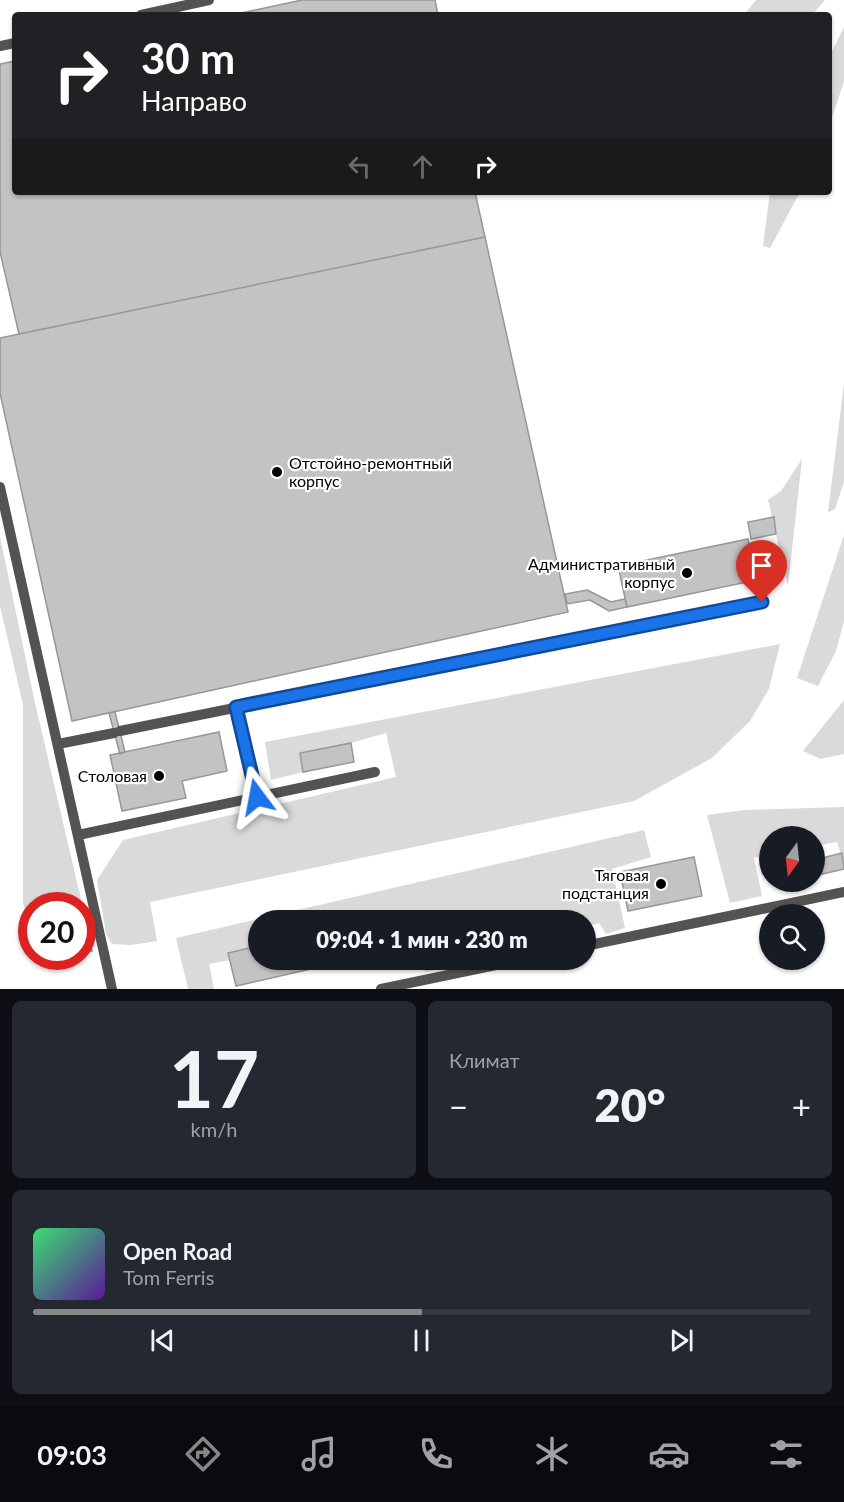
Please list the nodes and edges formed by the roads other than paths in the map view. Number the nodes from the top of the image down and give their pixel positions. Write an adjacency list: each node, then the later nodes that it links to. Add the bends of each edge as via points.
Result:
1 (209, 0): 2 (lane)
2 (155, 12)
3 (0, 487): 6 (lane)
4 (762, 602): 5 (lane)
5 (236, 707): 6 (lane); 8 (lane)
6 (57, 744): 9 (lane)
7 (375, 772): 8 (lane)
8 (257, 797): 9 (lane)
9 (78, 835): 13 (lane)
10 (844, 892): 11 (lane)
11 (596, 944)
12 (472, 970): 14 (lane)
13 (112, 989)
14 (381, 989)

